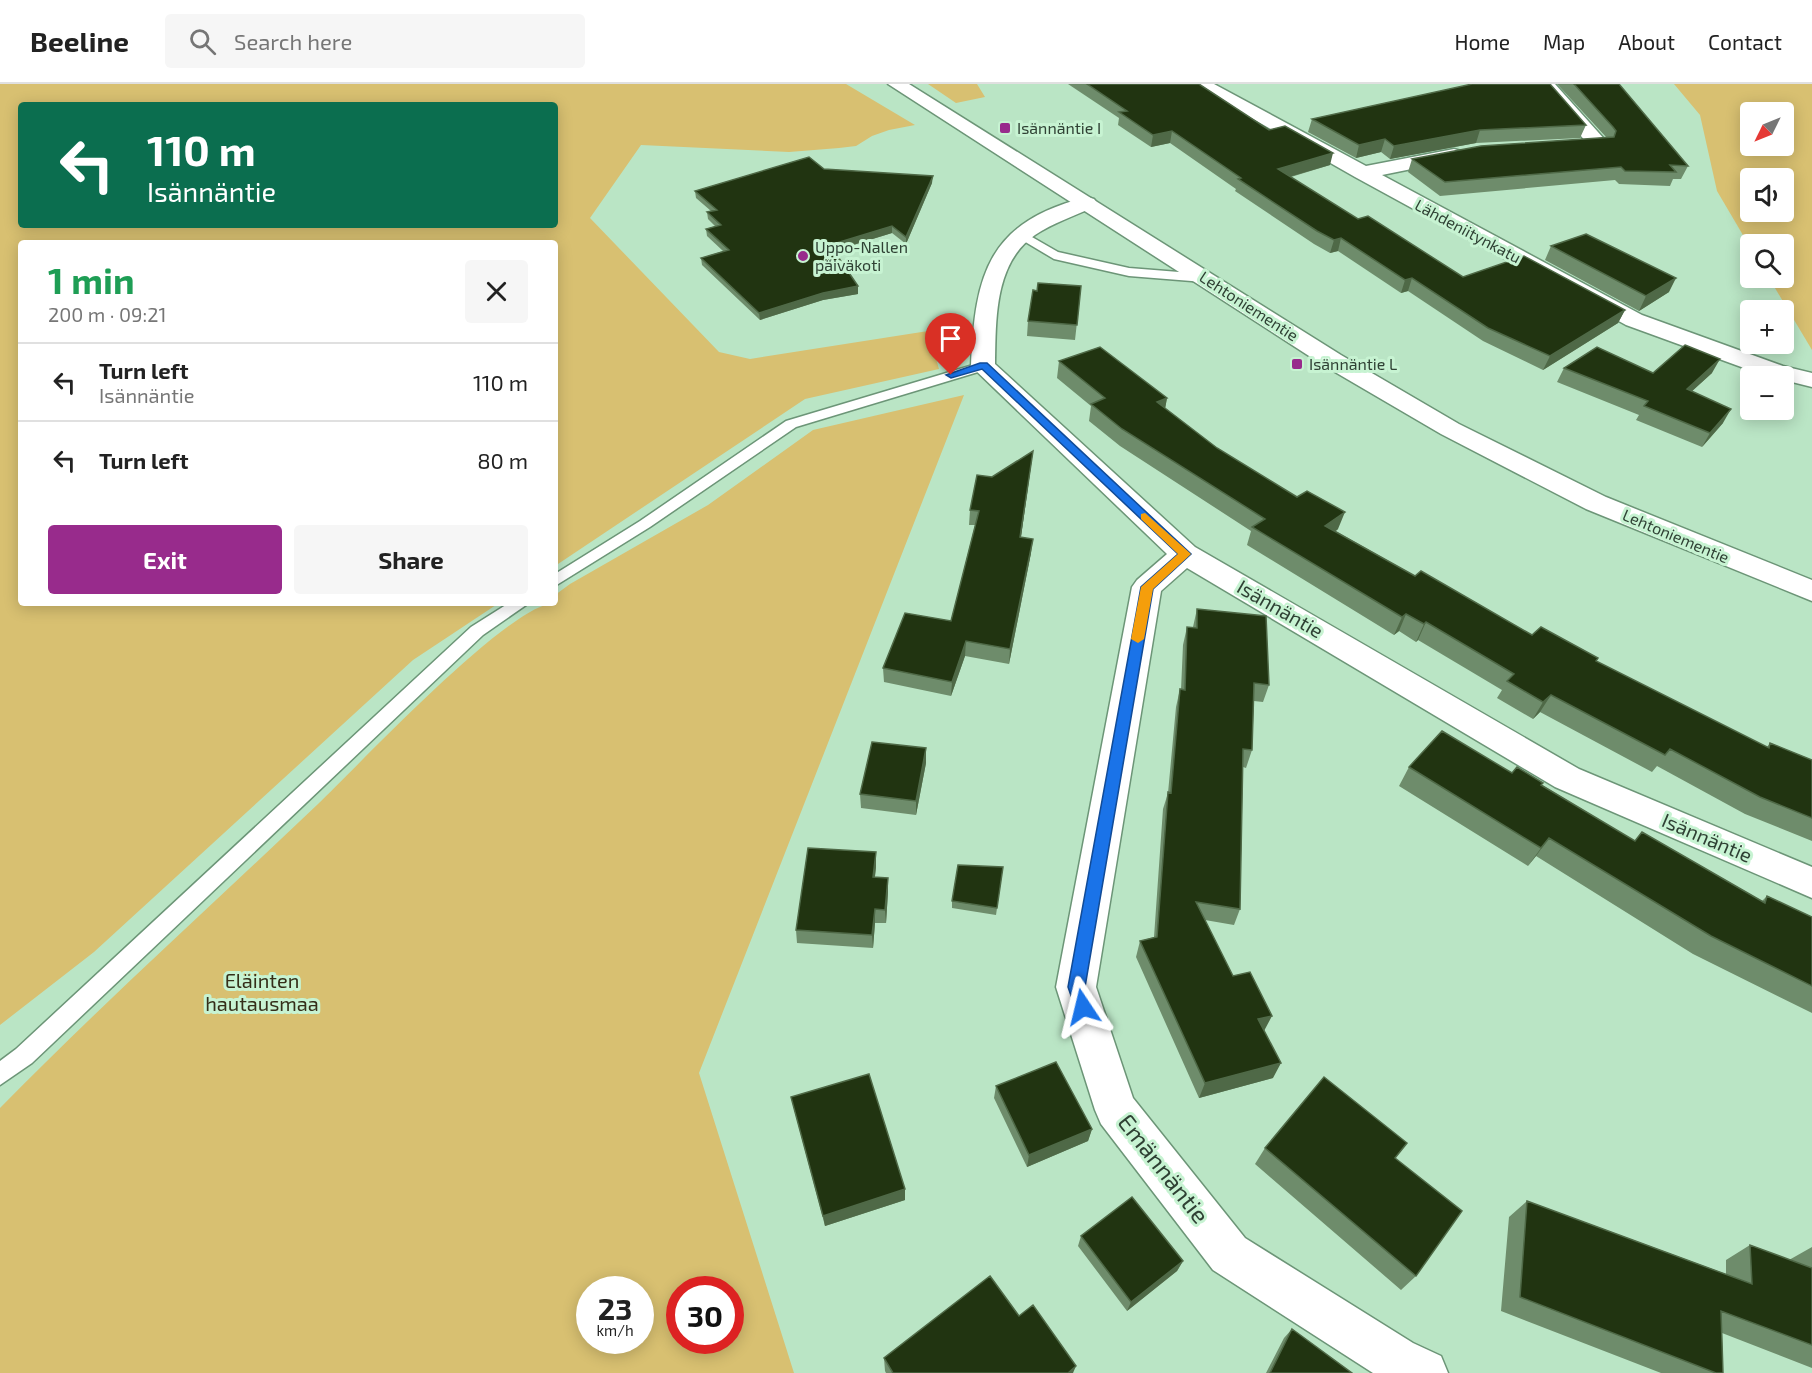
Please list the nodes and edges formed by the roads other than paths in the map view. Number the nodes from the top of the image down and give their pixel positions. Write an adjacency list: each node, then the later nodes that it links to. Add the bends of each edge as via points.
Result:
1 (897, 84): 7 (street, Lehtoniementie)
2 (1201, 84): 6 (street, Lähdeniitynkatu)
3 (1545, 84): 4 (street, via 1599,145)
4 (1577, 146)
5 (1476, 151): 6 (street)
6 (1362, 173): 11 (street, Lähdeniitynkatu, via 1634,320 1775,371)
7 (1087, 203): 8 (street); 9 (street, Lehtoniementie)
8 (1021, 235): 9 (lane, via 1054,255 1129,272); 10 (street, via 1002,256 985,303)
9 (1204, 278): 14 (street, Lehtoniementie, via 1450,429 1596,502)
10 (983, 366): 12 (street, Isännäntie); 13 (lane, via 791,424)
11 (1812, 380)
12 (1185, 554): 16 (street, Isännäntie, via 1567,778); 18 (street, Emännäntie, via 1147,587 1076,987 1116,1110 1229,1254 1396,1360)
13 (558, 579)
14 (1812, 591)
15 (516, 606): 17 (lane, via 477,631 24,1056)
16 (1812, 883)
17 (0, 1074)
18 (1424, 1373)

